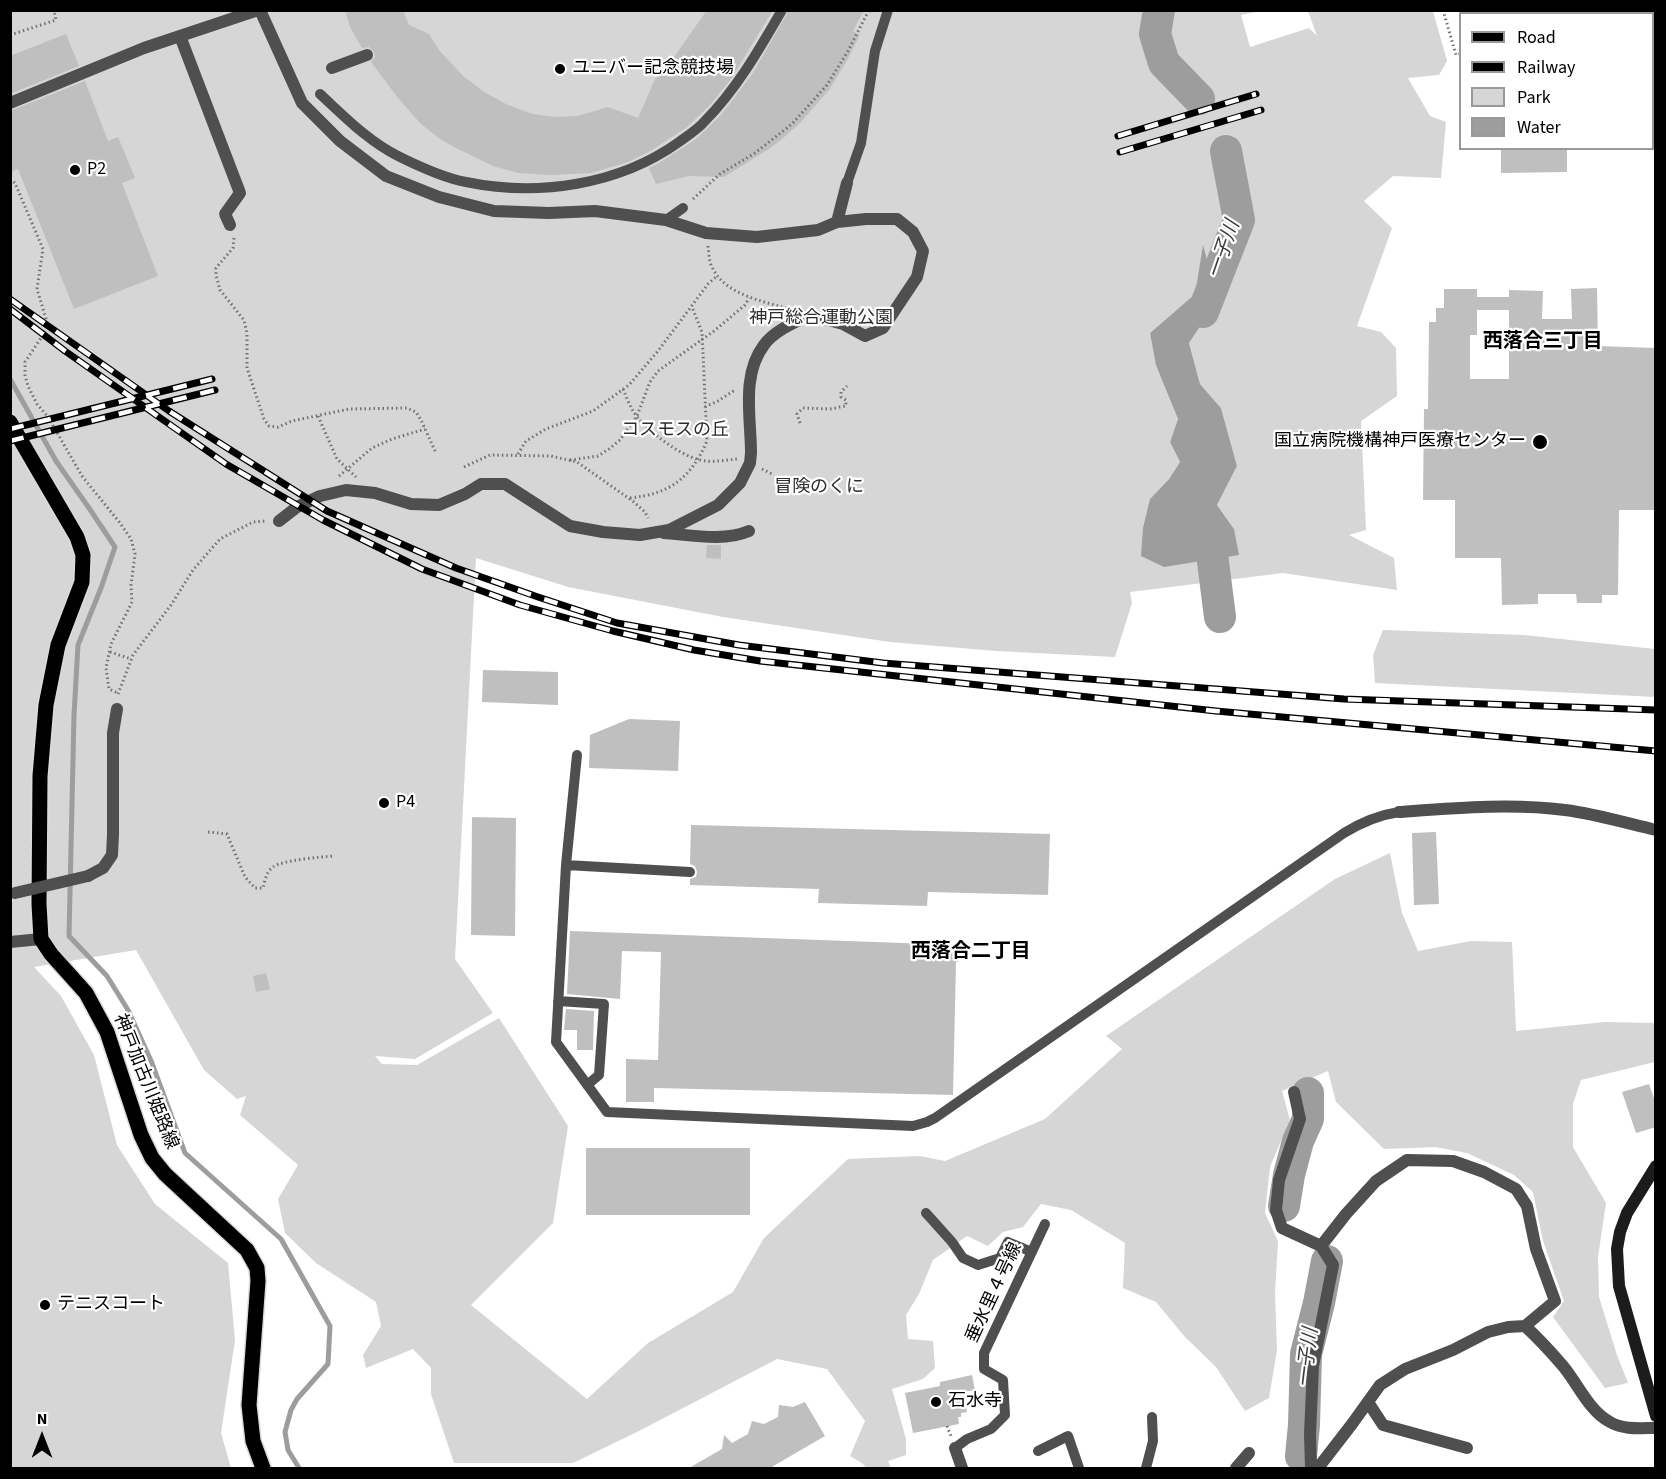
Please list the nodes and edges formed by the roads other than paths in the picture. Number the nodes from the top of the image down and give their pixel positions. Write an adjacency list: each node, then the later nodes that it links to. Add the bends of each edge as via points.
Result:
1 (259, 10): 4 (street); 11 (street, via 302,103 340,141 386,176 439,197 494,211 595,211)
2 (782, 10): 7 (lane, via 730,94 703,124 651,159 624,172 584,183 527,188 483,185 447,177 380,146)
3 (888, 10): 9 (lane, via 875,51 861,143)
4 (180, 36): 8 (street); 13 (street, via 240,193 225,214)
5 (366, 55): 6 (street)
6 (332, 68)
7 (320, 94)
8 (10, 103)
9 (847, 183): 12 (street)
10 (683, 208): 11 (lane)
11 (666, 220): 12 (street, via 706,233 758,237 818,230)
12 (837, 222): 17 (street, via 897,219 913,232 923,251 917,277 883,328 865,336 843,324 810,315 765,344 754,362 749,386 750,464 740,483 718,505 669,530)
13 (230, 225)
14 (10, 422): 25 (main road, via 77,537 83,555 82,582 58,645 47,695 40,776)
15 (279, 521): 17 (street, via 320,495 346,490 375,493 411,504 439,505 482,484 505,484 570,526 612,533)
16 (749, 531): 17 (street, via 738,536)
17 (653, 532)
18 (117, 709): 24 (street, bridge, via 113,733 112,855 103,868 88,876)
19 (577, 755): 22 (lane)
20 (1399, 812): 21 (street, via 1521,807 1566,810); 28 (lane, via 1356,825 921,1125 607,1112)
21 (1656, 830)
22 (566, 865): 23 (lane); 27 (lane)
23 (690, 872)
24 (13, 893)
25 (41, 939): 26 (street); 44 (main road, 神戸加古川姫路線, via 86,993 107,1032 138,1126 153,1158 165,1174 247,1250 256,1268 249,1405 253,1441)
26 (10, 942)
27 (558, 1001): 28 (lane, via 556,1042); 28 (lane, via 604,1004 599,1075)
28 (587, 1085)
29 (1294, 1092): 33 (street, via 1300,1119 1279,1180 1276,1210 1282,1228)
30 (1656, 1166): 37 (street, via 1627,1213 1617,1249 1619,1286)
31 (926, 1213): 34 (lane, via 963,1258 978,1265 1000,1258 1008,1242)
32 (1045, 1224): 34 (lane, 垂水里４号線)
33 (1321, 1246): 35 (street, via 1376,1181 1407,1160 1453,1161 1484,1172 1516,1189 1527,1206 1536,1249 1555,1301); 49 (street, via 1333,1265 1313,1366)
34 (1032, 1252): 40 (lane, 垂水里４号線, via 984,1353 984,1369 1003,1380 1005,1415 991,1428)
35 (1525, 1326): 36 (street, via 1488,1332 1405,1369 1380,1385); 39 (street, via 1563,1365 1599,1414 1612,1424)
36 (1368, 1402): 41 (street, via 1383,1425); 50 (street)
37 (1656, 1416)
38 (1152, 1417): 47 (lane, via 1153,1441)
39 (1656, 1428)
40 (955, 1448): 45 (street)
41 (1467, 1448)
42 (1038, 1451): 46 (lane, via 1068,1436)
43 (1249, 1453): 48 (street)
44 (263, 1468)
45 (962, 1468)
46 (1079, 1468)
47 (1146, 1468)
48 (1236, 1468)
49 (1311, 1468)
50 (1318, 1468)

